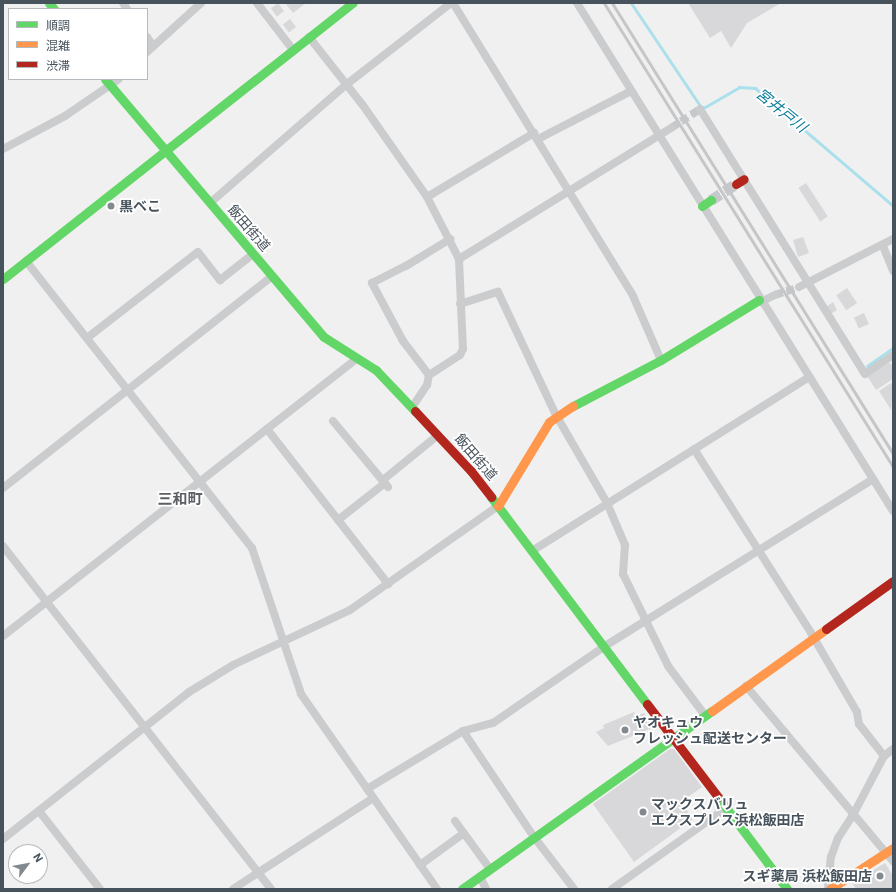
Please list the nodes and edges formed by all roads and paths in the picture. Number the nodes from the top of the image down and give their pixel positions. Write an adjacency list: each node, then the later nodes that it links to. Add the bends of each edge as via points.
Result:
1 (200, 3): 7 (street)
2 (257, 3): 8 (street)
3 (353, 3): 6 (street)
4 (452, 3): 10 (street); 14 (street)
5 (577, 3): 11 (street)
6 (309, 37): 8 (street); 10 (street)
7 (150, 49)
8 (293, 50): 17 (street)
9 (108, 82): 16 (street, via 65,116); 17 (street, 飯田街道)
10 (347, 84): 21 (street); 23 (street)
11 (631, 92): 14 (street); 15 (street)
12 (700, 109): 18 (street)
13 (671, 128): 15 (street)
14 (536, 136): 20 (street); 21 (street)
15 (658, 136): 20 (street); 24 (street)
16 (3, 149)
17 (165, 152): 23 (street, 飯田街道); 30 (street)
18 (744, 179): 19 (street); 34 (street)
19 (736, 184)
20 (569, 192): 29 (street); 42 (street, via 633,296)
21 (427, 197): 25 (street)
22 (711, 200): 24 (street)
23 (210, 204): 28 (street, 飯田街道)
24 (702, 206): 37 (street)
25 (450, 239): 29 (street); 43 (street, via 372,283 403,341)
26 (893, 239): 27 (street)
27 (883, 246): 31 (street); 34 (street)
28 (253, 254): 32 (street, 飯田街道); 39 (street, via 220,280 198,252)
29 (459, 259): 38 (street)
30 (26, 260): 33 (street); 39 (street)
31 (893, 272)
32 (272, 276): 41 (street, 飯田街道, via 324,337); 45 (street)
33 (3, 278)
34 (810, 284): 35 (street); 40 (street, via 865,374)
35 (799, 288)
36 (775, 295): 37 (street)
37 (760, 301): 42 (street); 44 (street)
38 (460, 304): 43 (street, via 463,349 460,355); 47 (street, via 498,292)
39 (87, 338): 45 (street)
40 (893, 355)
41 (357, 358): 46 (street, 飯田街道, via 376,370); 49 (street)
42 (661, 360): 47 (street)
43 (429, 375): 46 (street, via 427,385)
44 (808, 377): 51 (street); 52 (street)
45 (128, 390): 53 (street); 55 (street)
46 (412, 407): 50 (street, 飯田街道)
47 (556, 415): 56 (street); 57 (street, via 549,422)
48 (333, 421): 54 (street)
49 (267, 430): 53 (street); 59 (street)
50 (438, 435): 54 (street); 57 (street, 飯田街道)
51 (694, 449): 56 (street); 60 (street)
52 (873, 479): 58 (street); 60 (street)
53 (200, 482): 65 (street); 69 (street, via 252,548)
54 (385, 483): 59 (street)
55 (3, 488)
56 (607, 503): 61 (street); 66 (street, via 624,545 623,574)
57 (498, 506): 61 (street, 飯田街道); 64 (street)
58 (893, 511)
59 (338, 520): 64 (street)
60 (758, 550): 66 (street); 68 (street)
61 (532, 551): 70 (street, 飯田街道)
62 (5, 552): 65 (street)
63 (893, 581): 68 (street)
64 (388, 584): 69 (street, via 350,610)
65 (46, 602): 67 (street); 73 (street)
66 (647, 620): 70 (street); 72 (street, via 668,666)
67 (3, 636)
68 (812, 638): 71 (street); 77 (street, via 857,712 859,724)
69 (282, 643): 73 (street, via 215,675); 78 (street, via 301,694)
70 (604, 646): 74 (street, via 493,723); 75 (street, 飯田街道)
71 (746, 686): 72 (street); 82 (street)
72 (704, 714): 75 (street)
73 (145, 727): 81 (street); 91 (street)
74 (463, 731): 78 (street); 85 (street)
75 (673, 737): 80 (street, 飯田街道); 85 (street)
76 (893, 749): 77 (street)
77 (884, 756): 82 (street)
78 (367, 789): 79 (street)
79 (373, 798): 89 (street); 91 (street)
80 (726, 808): 100 (street); 101 (street, 飯田街道)
81 (39, 811): 86 (street); 93 (street)
82 (853, 816): 87 (street); 102 (street, via 838,838 831,857)
83 (455, 821): 84 (street)
84 (464, 833): 89 (street); 90 (street)
85 (534, 837): 90 (street); 99 (street)
86 (3, 839)
87 (890, 850): 88 (street); 102 (street)
88 (893, 861)
89 (420, 865): 96 (street)
90 (490, 869): 92 (street)
91 (258, 873): 94 (street); 95 (street)
92 (480, 877): 97 (street); 98 (street)
93 (100, 889)
94 (233, 889)
95 (271, 889)
96 (437, 889)
97 (462, 889)
98 (486, 889)
99 (574, 889)
100 (612, 889)
101 (787, 889)
102 (829, 889)

